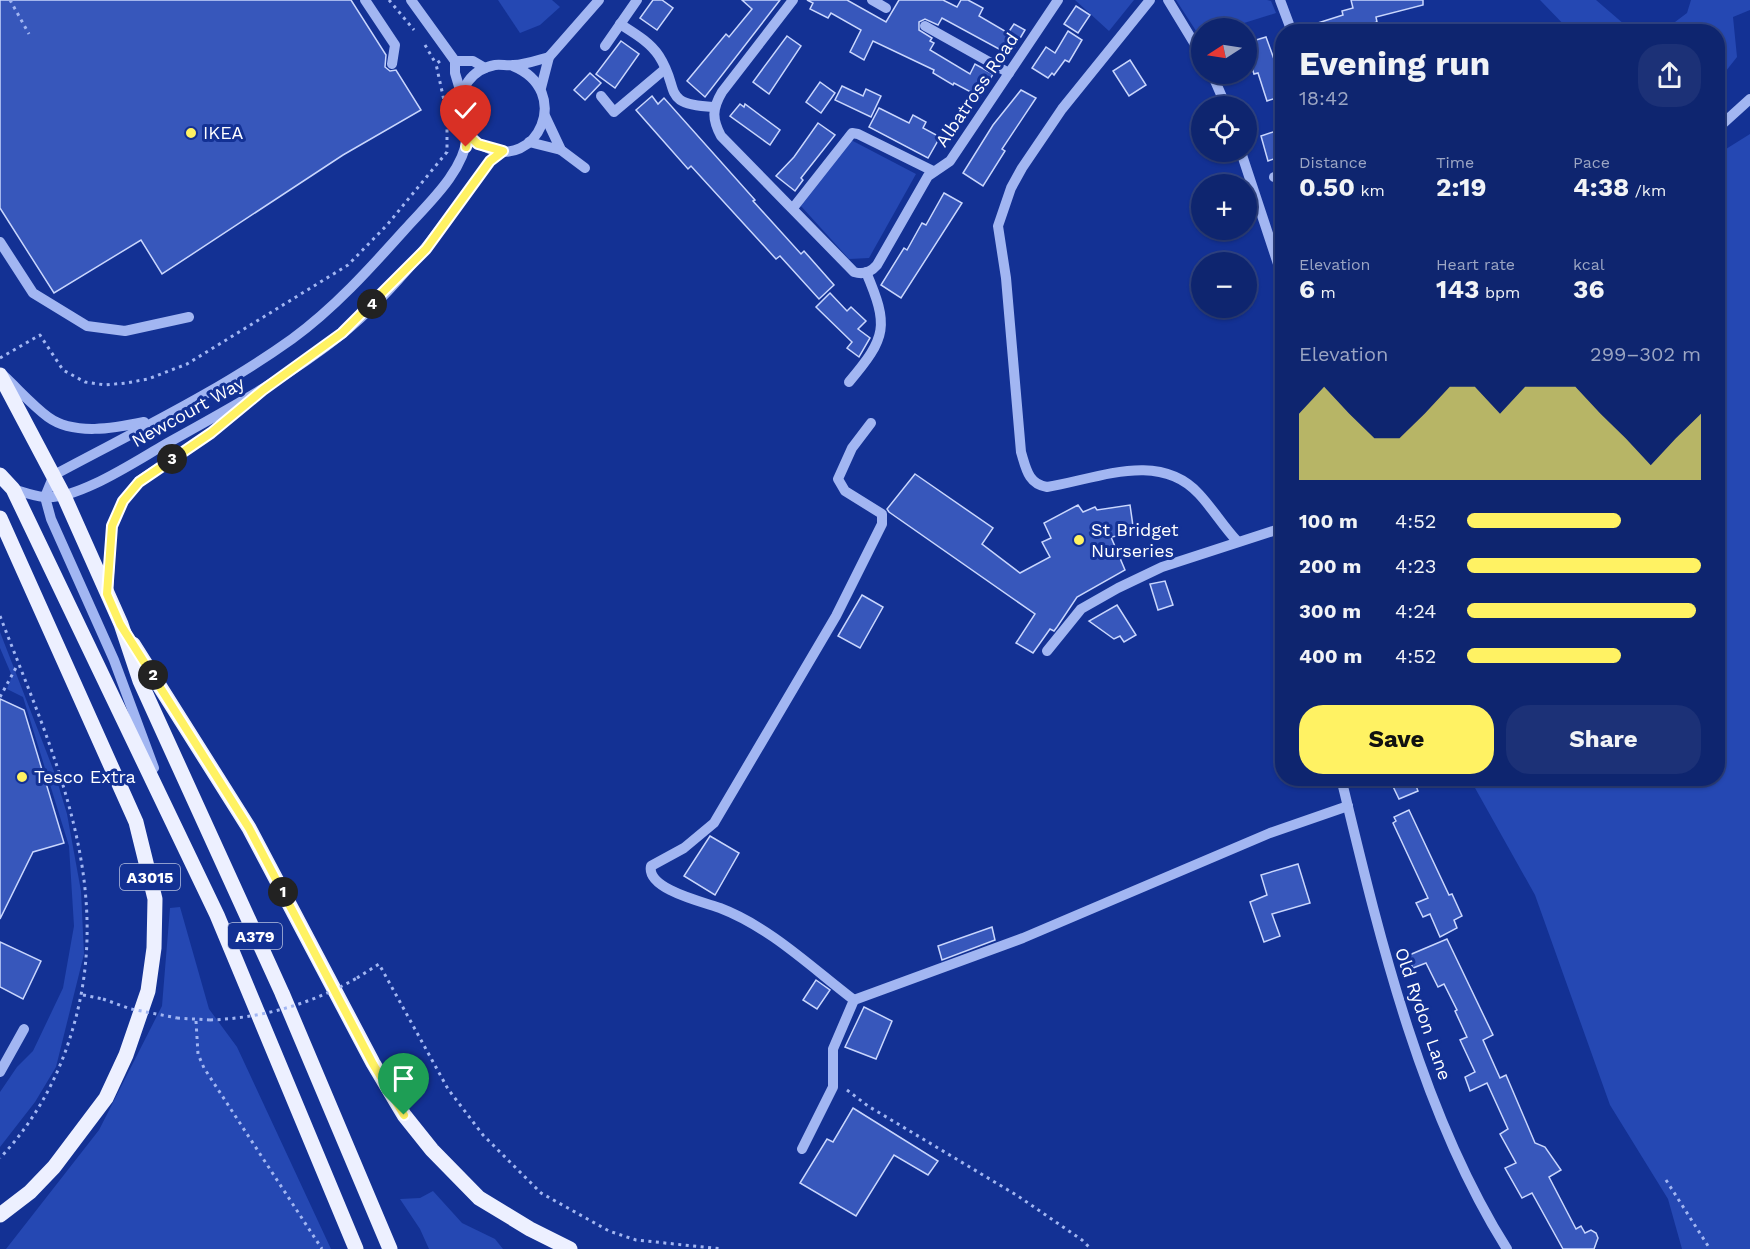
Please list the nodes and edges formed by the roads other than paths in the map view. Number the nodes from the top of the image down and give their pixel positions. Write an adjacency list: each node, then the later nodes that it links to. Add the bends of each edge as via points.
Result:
1 (365, 0): 19 (street, via 394,45)
2 (411, 0): 18 (street)
3 (599, 0): 17 (street)
4 (637, 0): 12 (street)
5 (793, 0): 28 (street)
6 (872, 0): 11 (street)
7 (1058, 0): 23 (street, Albatross Road)
8 (1150, 0): 55 (street, via 1062,109 1022,168 998,226 1021,452 1029,478 1047,487 1132,470 1166,472 1199,494)
9 (1168, 0): 15 (street)
10 (1280, 0): 13 (street)
11 (886, 8)
12 (620, 24): 16 (street); 22 (street, via 652,46)
13 (1289, 24)
14 (925, 26): 23 (street)
15 (1191, 38)
16 (605, 46)
17 (549, 57): 20 (street); 24 (street)
18 (452, 58): 21 (street); 25 (street)
19 (392, 64)
20 (513, 66): 21 (street); 24 (street, via 524,70)
21 (486, 68): 25 (street, via 471,78)
22 (665, 69): 26 (street, via 614,112); 28 (street, via 681,102)
23 (1009, 73): 37 (street, Albatross Road, via 950,161)
24 (541, 88): 29 (street)
25 (461, 93): 31 (street, via 460,114)
26 (601, 96)
27 (1750, 99): 30 (street)
28 (713, 107): 38 (street, via 721,136)
29 (545, 116): 32 (street); 33 (street)
30 (1725, 122)
31 (468, 135): 34 (street, via 478,144); 46 (street, Newcourt Way, via 463,155 437,195 354,286 292,339)
32 (529, 142): 33 (street); 34 (street)
33 (561, 150): 36 (street)
34 (503, 151): 45 (street, Newcourt Way, via 490,161 426,249 389,289 342,333)
35 (1244, 162): 40 (street)
36 (585, 168)
37 (933, 171): 38 (street, via 852,133); 41 (street, Albatross Road, via 877,265)
38 (793, 208): 41 (street)
39 (0, 242): 42 (street, via 33,292 87,326 125,331)
40 (1275, 255)
41 (860, 272): 44 (street, via 882,315 880,334 870,357)
42 (189, 317)
43 (0, 373): 46 (street, via 50,419 78,428 108,429); 49 (main road, A379)
44 (849, 382)
45 (263, 390): 51 (street, Newcourt Way); 56 (street, via 211,433 139,482 123,501 112,526)
46 (154, 420): 49 (street, Newcourt Way)
47 (871, 423): 62 (street, via 852,448 838,479 845,491 882,514 882,524 836,616 714,823 684,848 651,866 649,873 653,880 674,892 723,909 755,926)
48 (0, 475): 50 (main road, A379)
49 (54, 475): 51 (main road, A379); 52 (street)
50 (13, 489): 52 (street, Newcourt Way); 61 (main road, A379)
51 (64, 496): 52 (street, Newcourt Way); 56 (main road, A379)
52 (45, 497): 61 (street, via 51,519 114,660)
53 (0, 518): 66 (main road, A3015, via 136,822 146,854 154,909 154,948 148,991 106,1098 54,1167)
54 (1275, 530): 55 (street)
55 (1237, 541): 58 (street, via 1162,567 1081,609)
56 (107, 594): 57 (main road, A379)
57 (120, 624): 68 (main road, A379, via 140,681 286,1003); 69 (main road, A379, via 249,828 404,1115 479,1198)
58 (1047, 651)
59 (1343, 786): 60 (street, Old Rydon Lane)
60 (1347, 806): 62 (street, via 1270,833 1023,938); 70 (street, Old Rydon Lane, via 1383,953 1413,1039 1463,1165)
61 (180, 839): 67 (main road, A379, via 217,915)
62 (854, 1000): 65 (street, via 833,1049 832,1087)
63 (24, 1029): 64 (street)
64 (0, 1072)
65 (802, 1149)
66 (0, 1215)
67 (356, 1249)
68 (390, 1249)
69 (570, 1249)
70 (1507, 1249)

